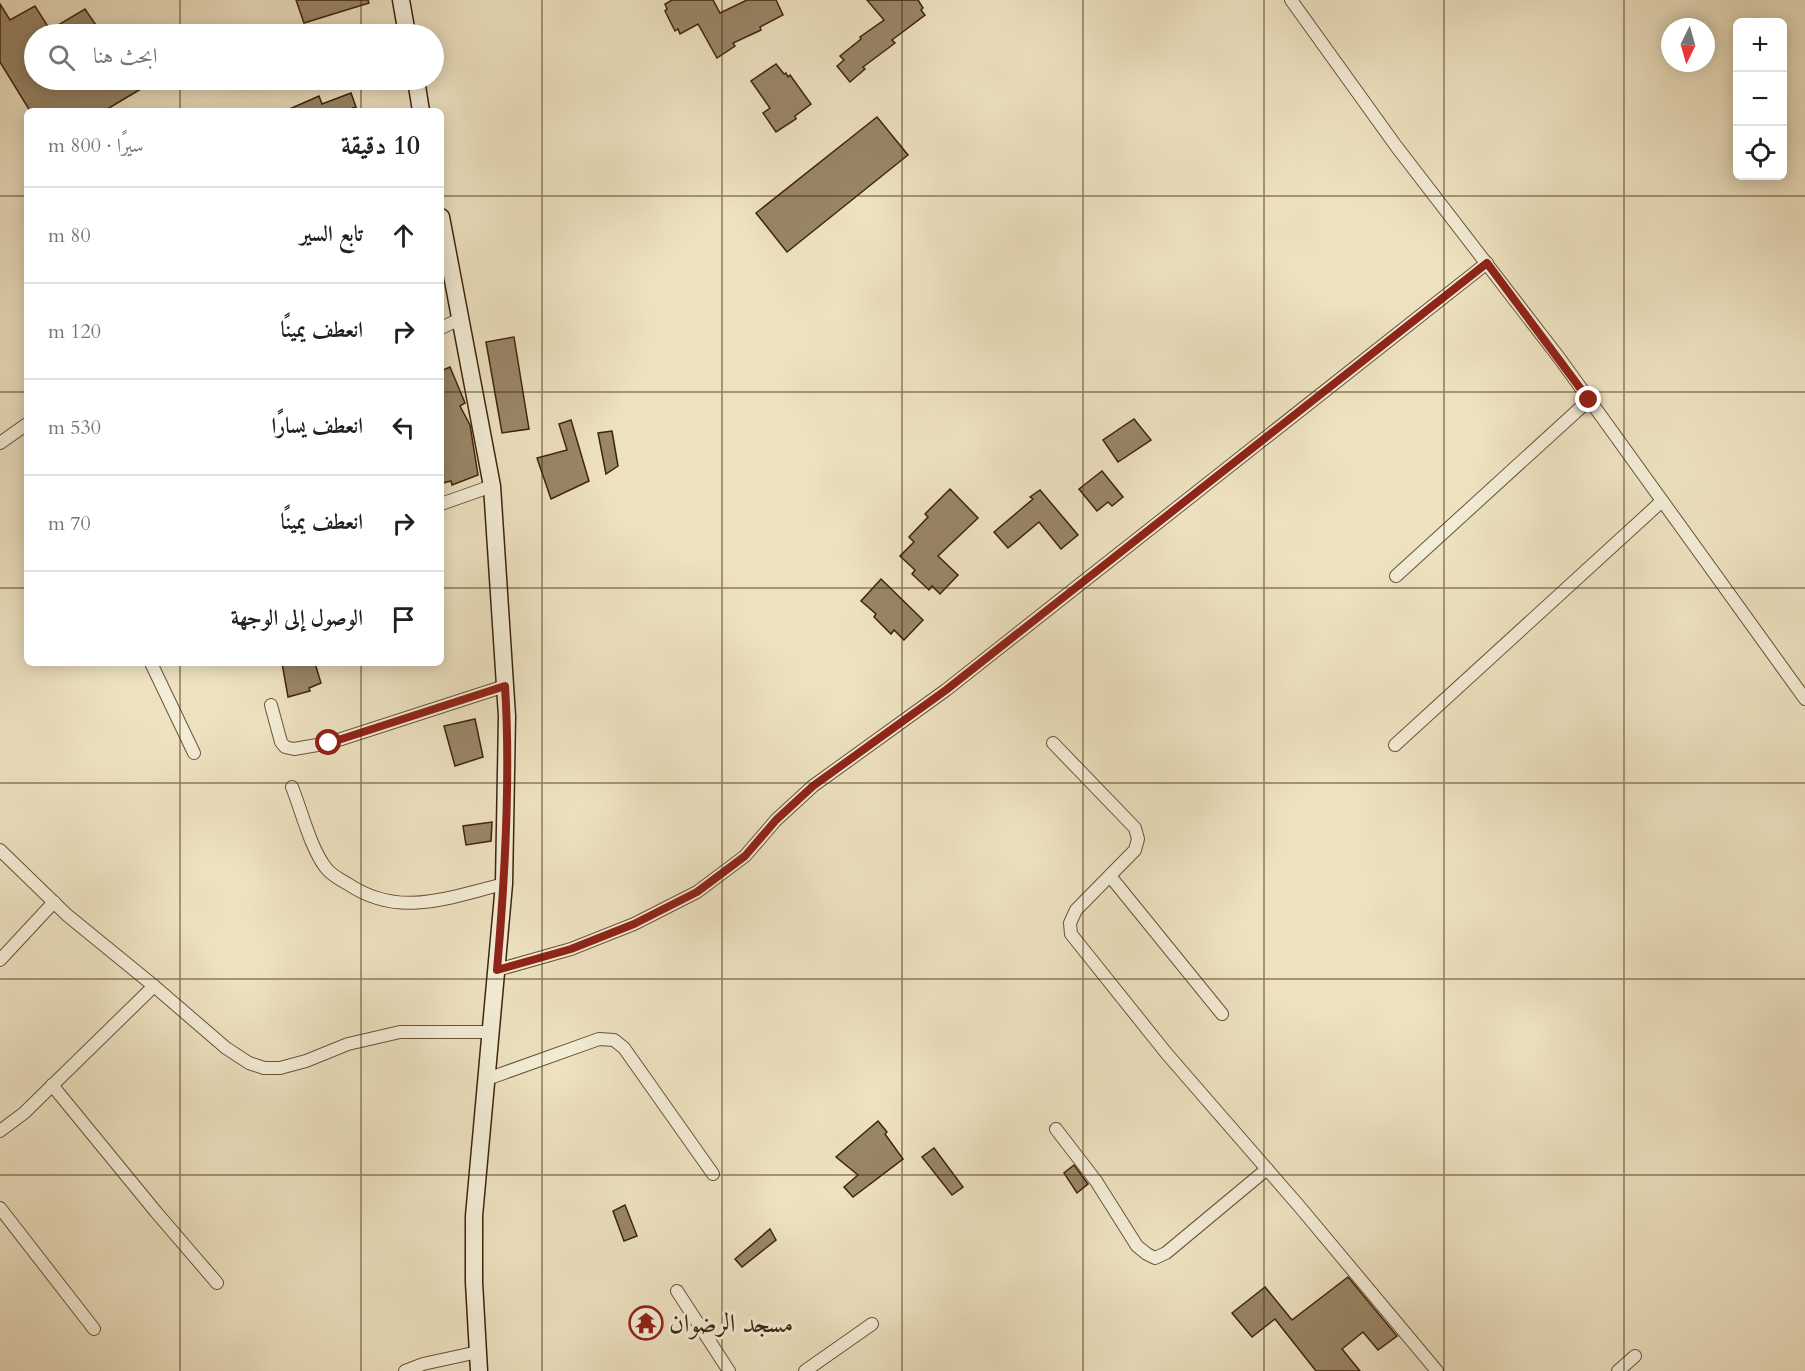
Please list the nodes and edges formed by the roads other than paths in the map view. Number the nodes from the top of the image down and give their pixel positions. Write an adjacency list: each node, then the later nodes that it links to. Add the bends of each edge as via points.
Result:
1 (401, 0): 3 (street)
2 (1291, 0): 7 (street, via 1396,146)
3 (405, 24)
4 (418, 90): 5 (street)
5 (421, 108)
6 (445, 256): 8 (street)
7 (1487, 263): 10 (street); 30 (street, via 946,690 813,786 745,856 697,892 634,924 571,949)
8 (460, 319): 9 (street); 13 (street)
9 (444, 327)
10 (1589, 400): 14 (street); 16 (street)
11 (24, 426): 12 (street)
12 (0, 443)
13 (492, 486): 15 (street); 18 (street)
14 (1662, 501): 19 (street); 22 (street)
15 (444, 503)
16 (1396, 576)
17 (152, 666): 23 (street)
18 (505, 686): 20 (street, via 329,743 294,749 281,742); 27 (street)
19 (1805, 699)
20 (271, 705)
21 (1053, 743): 26 (street, via 1135,828 1135,850)
22 (1395, 745)
23 (194, 753)
24 (292, 787): 27 (street, via 327,870 357,891 384,902 406,904)
25 (0, 850): 28 (street)
26 (1110, 876): 32 (street); 38 (street, via 1076,910 1070,923 1071,933 1167,1054)
27 (504, 884): 30 (street)
28 (54, 903): 29 (street); 31 (street)
29 (0, 960)
30 (497, 970): 33 (street)
31 (154, 986): 33 (street, via 226,1048 264,1068 280,1068 348,1044 400,1032); 35 (street)
32 (1222, 1014)
33 (491, 1032): 34 (street)
34 (487, 1079): 39 (street, via 599,1039 614,1040 624,1048); 45 (street, via 474,1216)
35 (52, 1085): 37 (street); 41 (street)
36 (1056, 1129): 38 (street, via 1096,1181 1137,1246 1155,1258)
37 (0, 1131)
38 (1267, 1169): 51 (street)
39 (713, 1174)
40 (0, 1208): 44 (street)
41 (217, 1282)
42 (677, 1291): 49 (street)
43 (872, 1324): 50 (street)
44 (94, 1329)
45 (478, 1352): 47 (street); 48 (street)
46 (1635, 1356): 52 (street)
47 (405, 1371)
48 (479, 1371)
49 (729, 1371)
50 (806, 1371)
51 (1437, 1371)
52 (1618, 1371)

